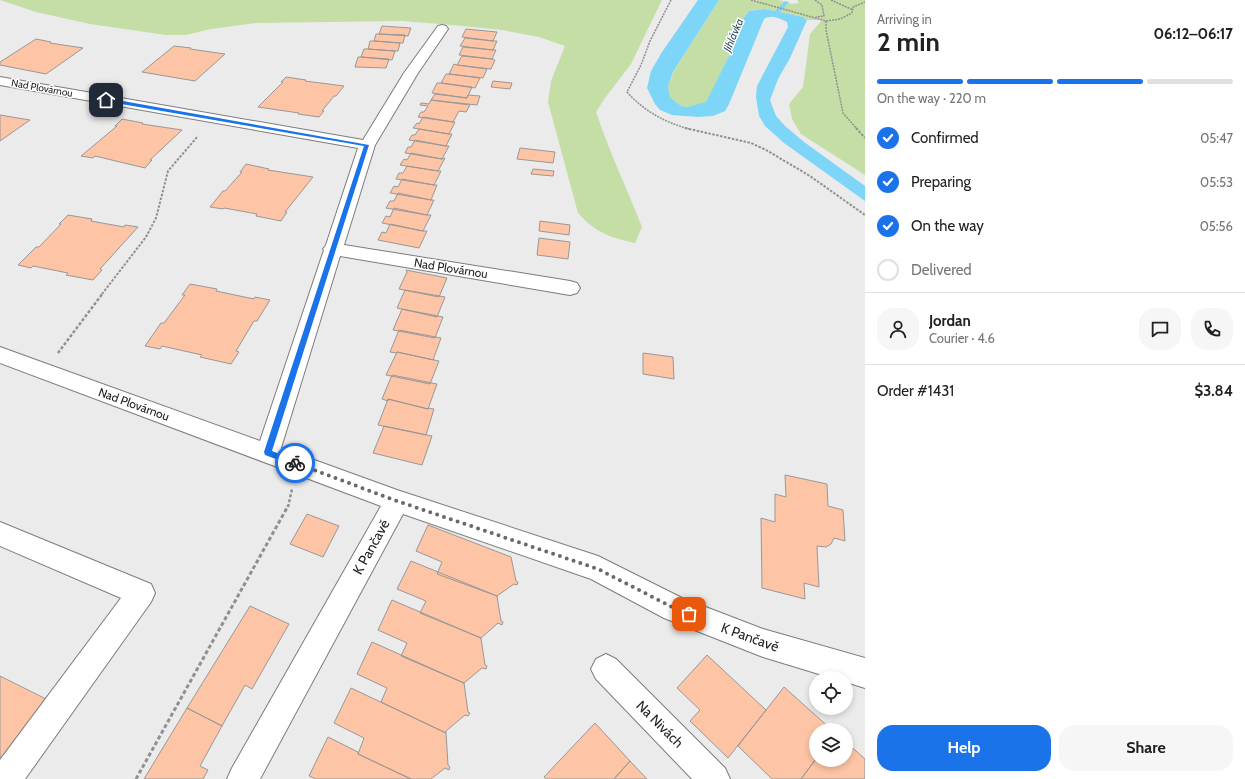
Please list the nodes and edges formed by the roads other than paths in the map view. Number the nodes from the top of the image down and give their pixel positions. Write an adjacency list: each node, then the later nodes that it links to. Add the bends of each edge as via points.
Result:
1 (442, 29): 3 (street, via 411,73)
2 (0, 81): 3 (street, Nad Plovárnou)
3 (367, 145): 4 (street)
4 (332, 249): 5 (street, Nad Plovárnou); 7 (street)
5 (570, 288)
6 (0, 355): 7 (street, Nad Plovárnou)
7 (268, 452): 8 (street, Nad Plovárnou)
8 (397, 501): 11 (street, K Pančavě, via 598,569 674,608 763,643); 13 (street, K Pančavě)
9 (0, 534): 12 (street, via 141,593)
10 (606, 669): 14 (street, Na Nivách)
11 (865, 673)
12 (6, 779)
13 (243, 779)
14 (714, 779)

